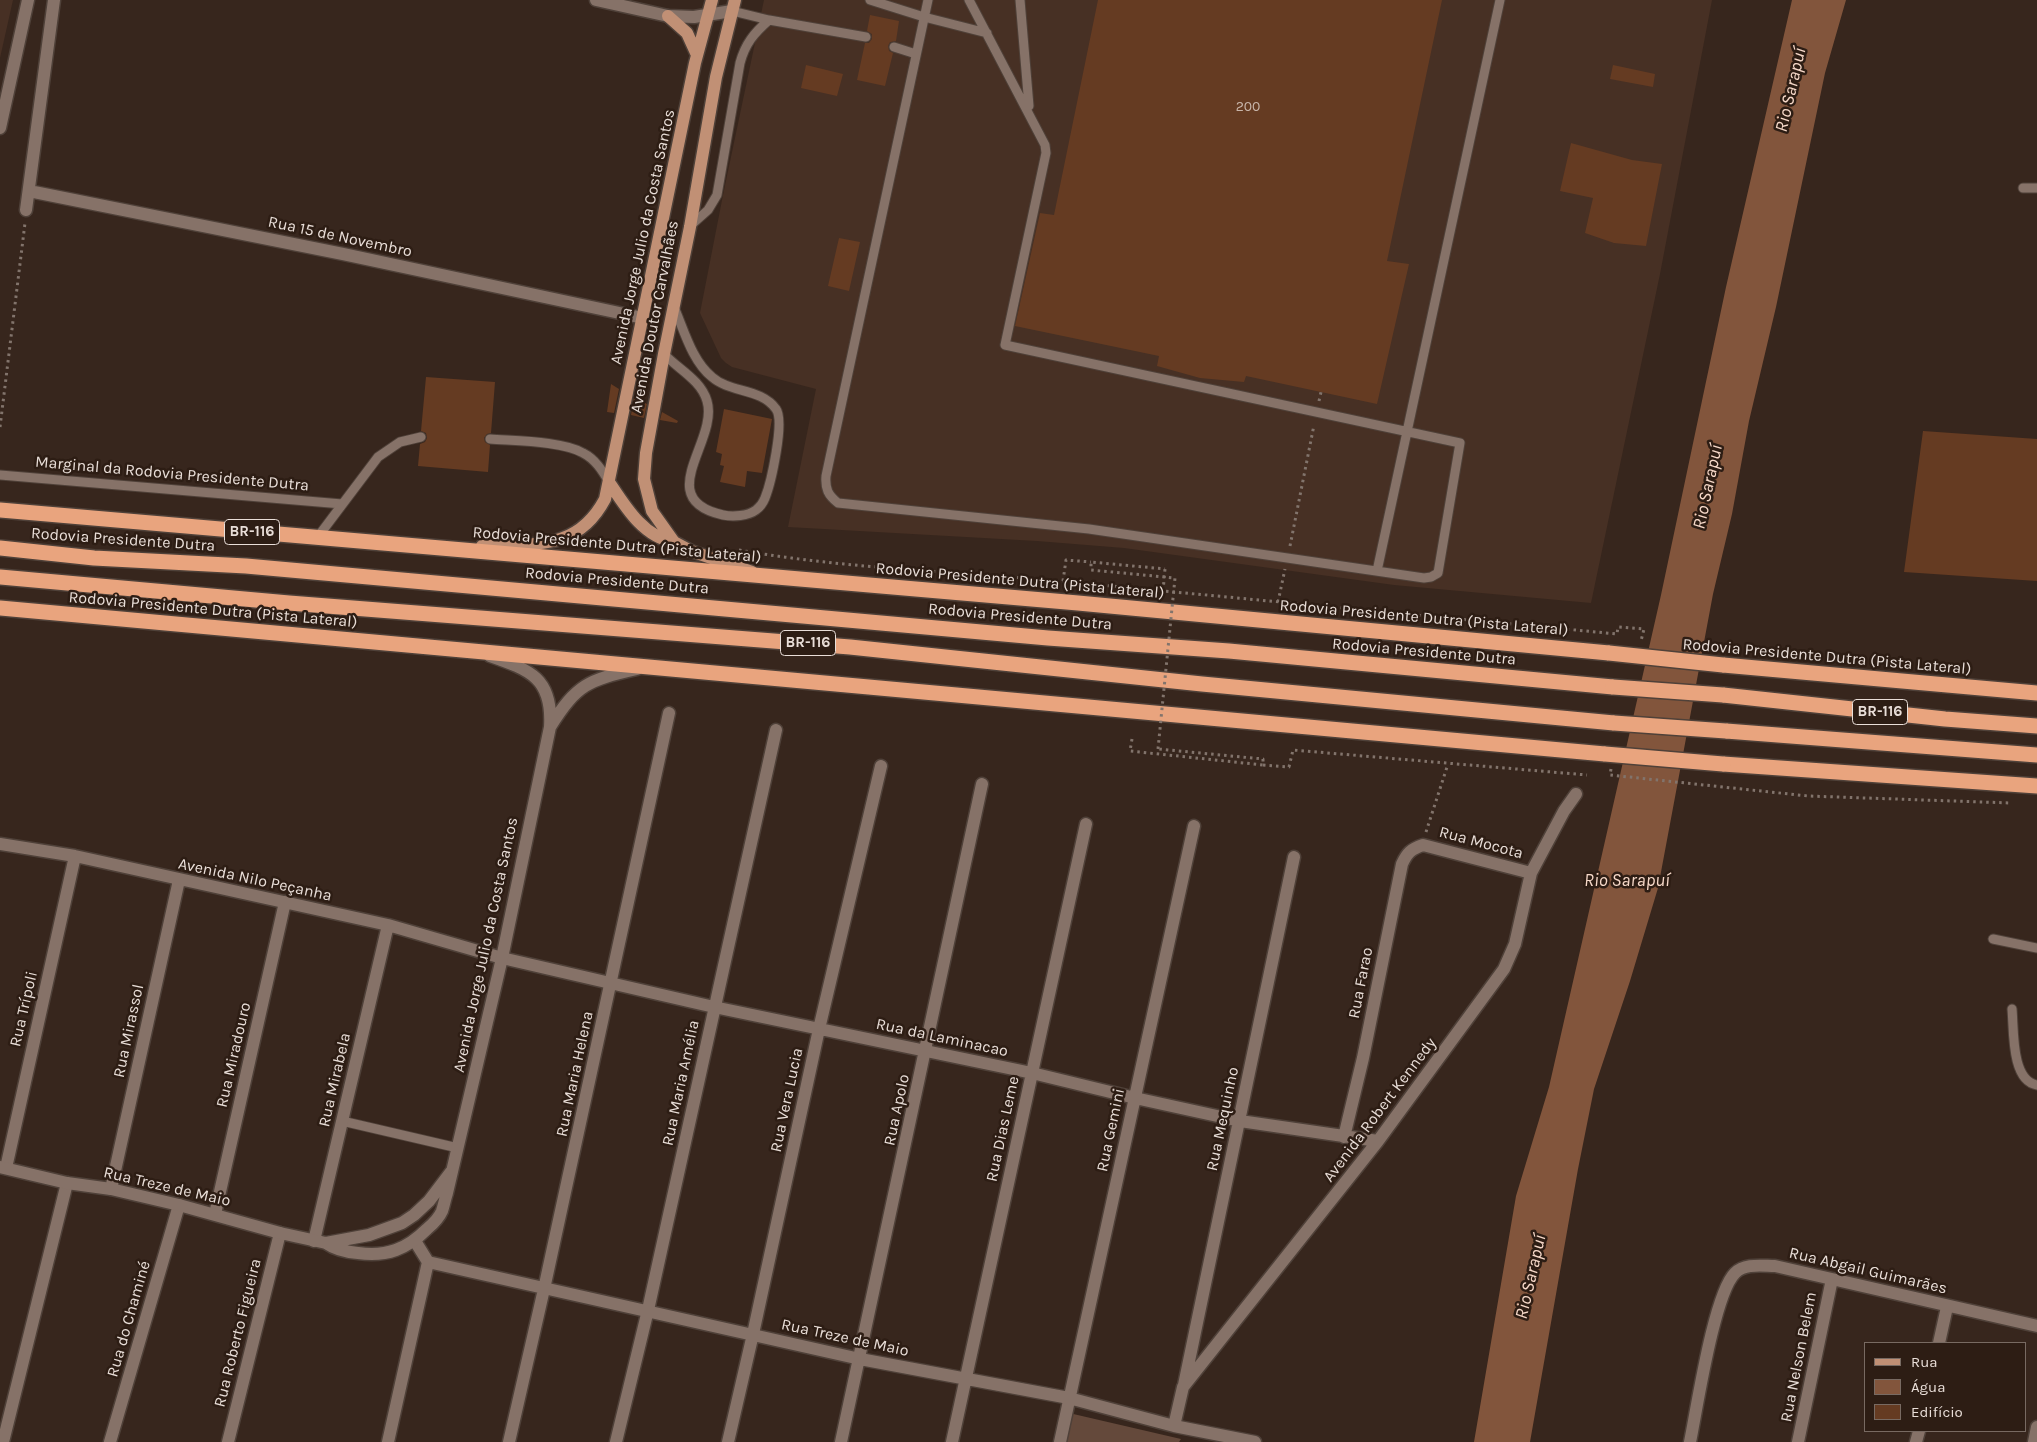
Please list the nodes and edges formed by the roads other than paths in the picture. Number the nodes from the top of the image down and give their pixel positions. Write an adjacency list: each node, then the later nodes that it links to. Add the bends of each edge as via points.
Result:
1 (28, 0): 21 (street)
2 (54, 0): 24 (street)
3 (596, 0): 12 (street)
4 (712, 0): 11 (main road, Avenida Jorge Julio da Costa Santos)
5 (870, 0): 13 (lane)
6 (928, 0): 13 (lane)
7 (969, 0): 15 (lane)
8 (1020, 0): 20 (lane)
9 (1500, 0): 30 (lane)
10 (734, 6): 11 (street); 14 (lane); 26 (main road, Avenida Doutor Carvalhães, via 716,77)
11 (708, 15): 12 (street); 19 (main road, Avenida Jorge Julio da Costa Santos)
12 (668, 16): 19 (main road, via 687,33)
13 (924, 17): 15 (lane); 18 (lane)
14 (768, 20): 16 (lane); 26 (lane, via 744,49 717,195 708,210)
15 (987, 33): 20 (lane)
16 (866, 37)
17 (894, 47): 18 (lane)
18 (916, 54): 41 (lane, via 826,476 829,496 838,503 1089,529)
19 (697, 56): 28 (main road, Avenida Jorge Julio da Costa Santos)
20 (1029, 111): 30 (lane, via 1046,153 1005,345)
21 (0, 128)
22 (2023, 188): 23 (lane)
23 (2037, 188)
24 (29, 192): 25 (street); 28 (street, Rua 15 de Novembro, via 334,252)
25 (26, 210)
26 (690, 226): 27 (main road, Avenida Doutor Carvalhães)
27 (674, 307): 29 (main road, Avenida Doutor Carvalhães); 29 (lane, via 692,350 712,377 758,395 777,412 778,436 771,480 763,503 755,511 747,515 727,516 710,512 698,506 692,496 692,468 709,410 700,387)
28 (643, 318): 34 (main road, Avenida Jorge Julio da Costa Santos)
29 (664, 354): 38 (main road, Avenida Doutor Carvalhães, via 644,479 652,511)
30 (1406, 432): 41 (lane); 41 (lane, via 1460,442 1440,566 1438,573 1424,578)
31 (421, 437): 35 (lane, via 400,442 378,457)
32 (490, 439): 34 (lane, via 574,448 594,460)
33 (0, 474): 35 (lane, Marginal da Rodovia Presidente Dutra)
34 (609, 482): 38 (main road, via 645,529 663,540); 40 (main road, via 598,511 568,537 539,545)
35 (342, 504): 37 (lane)
36 (0, 510): 37 (highway, Rodovia Presidente Dutra (Pista Lateral) / BR-116)
37 (317, 538): 40 (highway, Rodovia Presidente Dutra (Pista Lateral) / BR-116)
38 (674, 542): 42 (main road, Avenida Doutor Carvalhães, via 691,551)
39 (0, 548): 49 (highway, Rodovia Presidente Dutra / BR-116, bridge, via 94,558 246,566 1723,695)
40 (447, 549): 42 (highway, Rodovia Presidente Dutra (Pista Lateral) / BR-116)
41 (1376, 571)
42 (763, 575): 47 (highway, Rodovia Presidente Dutra (Pista Lateral) / BR-116, bridge)
43 (0, 577): 52 (highway, BR-116, bridge, via 289,603 850,646 1211,685 1614,723)
44 (0, 608): 45 (highway, Rodovia Presidente Dutra (Pista Lateral) / BR-116)
45 (480, 652): 46 (highway, Rodovia Presidente Dutra (Pista Lateral) / BR-116); 50 (street, via 523,668 540,682 549,700)
46 (645, 667): 50 (street, via 598,679 579,689); 55 (highway, Rodovia Presidente Dutra (Pista Lateral) / BR-116, bridge, via 1605,754)
47 (2037, 693)
48 (669, 713): 70 (street, Rua Maria Helena)
49 (2037, 726)
50 (550, 727): 69 (street, Avenida Jorge Julio da Costa Santos)
51 (776, 730): 71 (street, Rua Maria Amélia)
52 (2037, 755)
53 (880, 766): 73 (street, Rua Vera Lucia)
54 (982, 784): 74 (street, Rua Apolo)
55 (2037, 786)
56 (1576, 794): 63 (street, Avenida Robert Kennedy)
57 (1086, 824): 75 (street, Rua Dias Leme)
58 (1194, 826): 77 (street, Rua Gemini)
59 (0, 844): 61 (street, Avenida Nilo Peçanha)
60 (1423, 845): 63 (street, Rua Mocota); 80 (street, Rua Farao, via 1413,848 1402,864)
61 (75, 856): 64 (street, Avenida Nilo Peçanha); 83 (street, Rua Trípoli)
62 (1294, 857): 79 (street, Rua Mequinho)
63 (1531, 873): 81 (street, Avenida Robert Kennedy, via 1515,944 1504,969)
64 (178, 880): 65 (street, Avenida Nilo Peçanha); 86 (street, Rua Mirassol)
65 (285, 902): 66 (street, Avenida Nilo Peçanha); 88 (street, Rua Miradouro)
66 (388, 925): 69 (street, Avenida Nilo Peçanha); 78 (street, Rua Mirabela)
67 (1994, 939): 68 (lane)
68 (2037, 948)
69 (502, 958): 70 (street, Rua da Laminacao); 82 (street, Avenida Jorge Julio da Costa Santos)
70 (612, 982): 71 (street, Rua da Laminacao); 94 (street, Rua Maria Helena)
71 (714, 1007): 73 (street, Rua da Laminacao); 96 (street, Rua Maria Amélia)
72 (2012, 1009): 76 (lane, via 2018,1068 2023,1078)
73 (819, 1029): 74 (street, Rua da Laminacao); 98 (street, Rua Vera Lucia)
74 (926, 1050): 75 (street, Rua da Laminacao); 100 (street, Rua Apolo)
75 (1032, 1073): 77 (street, Rua da Laminacao); 101 (street, Rua Dias Leme)
76 (2037, 1085)
77 (1135, 1098): 79 (street, Rua da Laminacao); 103 (street, Rua Gemini)
78 (342, 1121): 82 (lane); 91 (street, Rua Mirabela)
79 (1240, 1121): 80 (street, Rua da Laminacao); 102 (street, Rua Mequinho)
80 (1344, 1137): 81 (street, Rua da Laminacao)
81 (1378, 1141): 102 (street, Avenida Robert Kennedy)
82 (458, 1148): 84 (street, Avenida Jorge Julio da Costa Santos)
83 (3, 1167): 85 (street, Rua Treze de Maio)
84 (453, 1170): 90 (street, Rua Treze de Maio, via 441,1211); 91 (street, Rua Treze de Maio, via 429,1201 402,1222 369,1235)
85 (67, 1183): 86 (street, Rua Treze de Maio); 107 (street)
86 (110, 1190): 87 (street, Rua Treze de Maio)
87 (179, 1205): 88 (street, Rua Treze de Maio); 108 (street, Rua do Chaminé)
88 (215, 1214): 89 (street, Rua Treze de Maio)
89 (280, 1233): 91 (street, Rua Treze de Maio); 109 (street, Rua Roberto Figueira)
90 (415, 1241): 91 (street, Rua Treze de Maio, via 402,1249 378,1254 344,1251); 92 (street)
91 (320, 1242)
92 (428, 1262): 94 (street, Rua Treze de Maio); 110 (street)
93 (1832, 1279): 95 (street, Rua Abgail Guimarães); 118 (street, Rua Abgail Guimarães, via 1775,1266 1751,1266 1736,1272 1727,1284 1717,1312); 119 (street, Rua Nelson Belem)
94 (544, 1289): 96 (street, Rua Treze de Maio); 111 (street, Rua Maria Helena)
95 (1947, 1306): 97 (street, Rua Abgail Guimarães); 99 (street)
96 (648, 1310): 98 (street, Rua Treze de Maio); 112 (street, Rua Maria Amélia)
97 (2037, 1326)
98 (754, 1334): 100 (street, Rua Treze de Maio); 113 (street, Rua Vera Lucia)
99 (1938, 1342)
100 (860, 1359): 101 (street, Rua Treze de Maio); 114 (street, Rua Apolo)
101 (965, 1379): 103 (street, Rua Treze de Maio); 115 (street, Rua Dias Leme)
102 (1183, 1387): 104 (street, Avenida Robert Kennedy)
103 (1069, 1398): 104 (street, Rua Treze de Maio); 116 (street, Rua Gemini)
104 (1174, 1426): 106 (street, Rua Treze de Maio)
105 (2037, 1427): 120 (street)
106 (1192, 1436): 117 (street, Rua Treze de Maio)
107 (3, 1442)
108 (110, 1442)
109 (228, 1442)
110 (388, 1442)
111 (509, 1442)
112 (616, 1442)
113 (728, 1442)
114 (841, 1442)
115 (952, 1442)
116 (1060, 1442)
117 (1255, 1442)
118 (1690, 1442)
119 (1798, 1442)
120 (2034, 1442)

